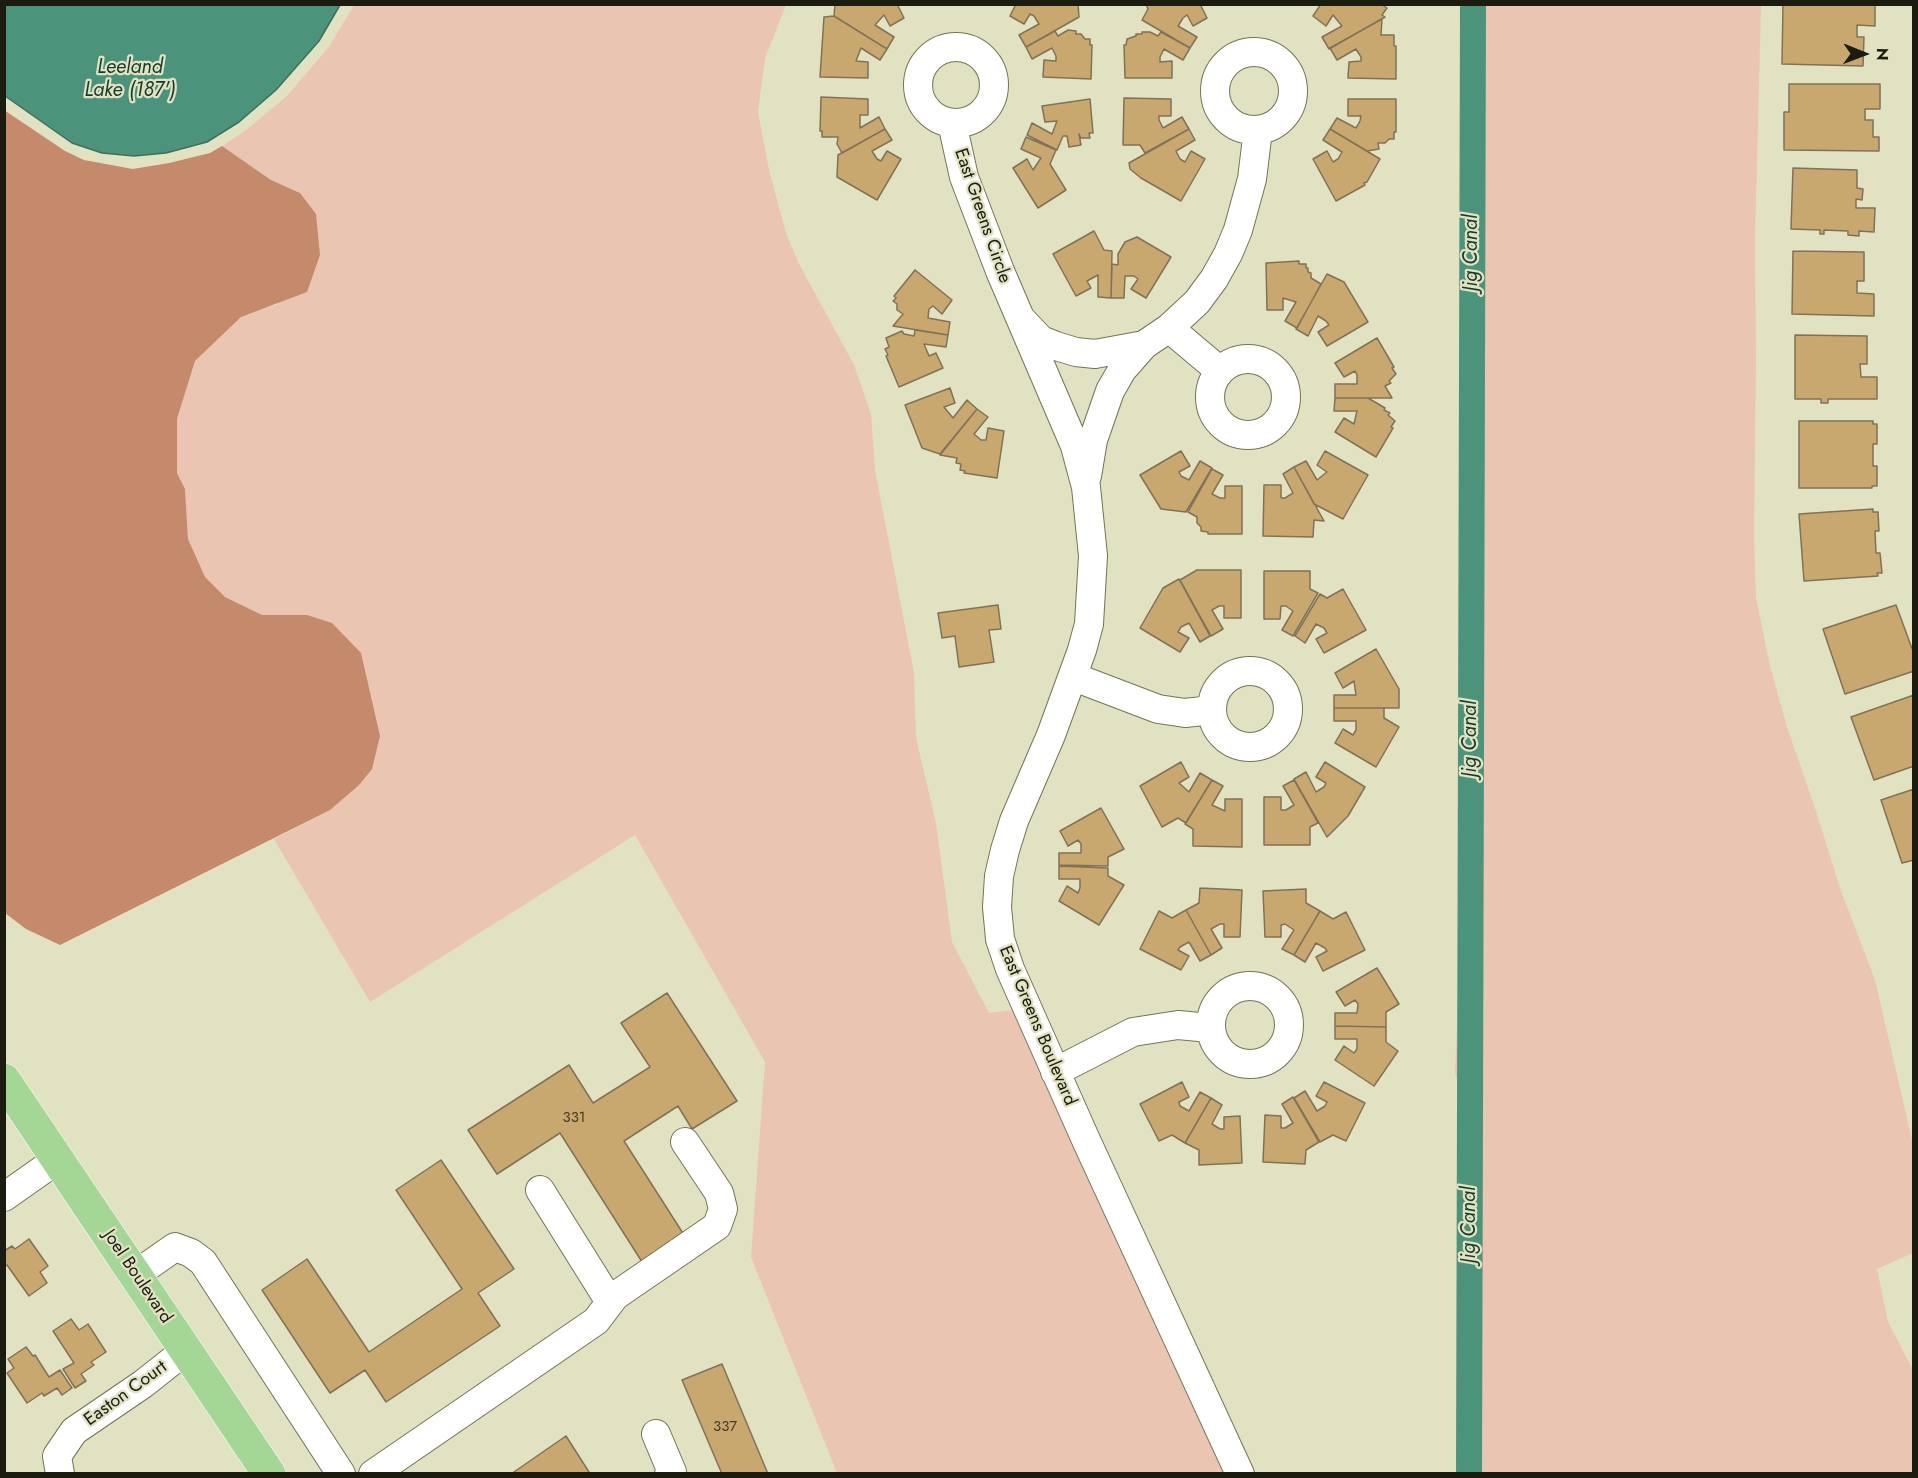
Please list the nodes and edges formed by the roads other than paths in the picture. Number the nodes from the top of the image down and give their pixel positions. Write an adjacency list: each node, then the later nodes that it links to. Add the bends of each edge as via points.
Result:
1 (952, 123): 3 (street, East Greens Circle, via 964,177)
2 (1258, 130): 4 (street, via 1252,180 1239,230 1214,279 1197,302)
3 (1015, 309): 5 (street, via 1041,339 1076,352 1095,354); 7 (street, East Greens Boulevard, via 1075,446)
4 (1169, 328): 5 (street); 6 (street)
5 (1144, 345): 7 (street, East Greens Boulevard, via 1110,391 1093,440)
6 (1220, 371)
7 (1086, 487): 8 (street, East Greens Boulevard, via 1092,590 1089,624)
8 (1074, 677): 9 (street, via 1158,709); 11 (street, East Greens Boulevard, via 1014,821 999,876 997,907 1000,939 1010,969)
9 (1212, 710)
10 (1210, 1028): 11 (street, via 1178,1025 1133,1032)
11 (1055, 1072): 26 (street, East Greens Boulevard)
12 (4, 1080): 14 (main road, Joel Boulevard)
13 (685, 1142): 18 (street, via 719,1193 723,1209 717,1226)
14 (58, 1159): 16 (street); 17 (main road, Joel Boulevard)
15 (540, 1190): 18 (street)
16 (4, 1197)
17 (135, 1275): 19 (main road, Joel Boulevard); 23 (street, via 176,1247 203,1262)
18 (610, 1302): 24 (street, via 596,1321)
19 (186, 1350): 21 (main road, Joel Boulevard); 22 (street, Easton Court, via 74,1431 57,1456)
20 (656, 1434): 25 (street, via 672,1472)
21 (262, 1471)
22 (60, 1473)
23 (341, 1473)
24 (373, 1473)
25 (669, 1473)
26 (1240, 1473)

